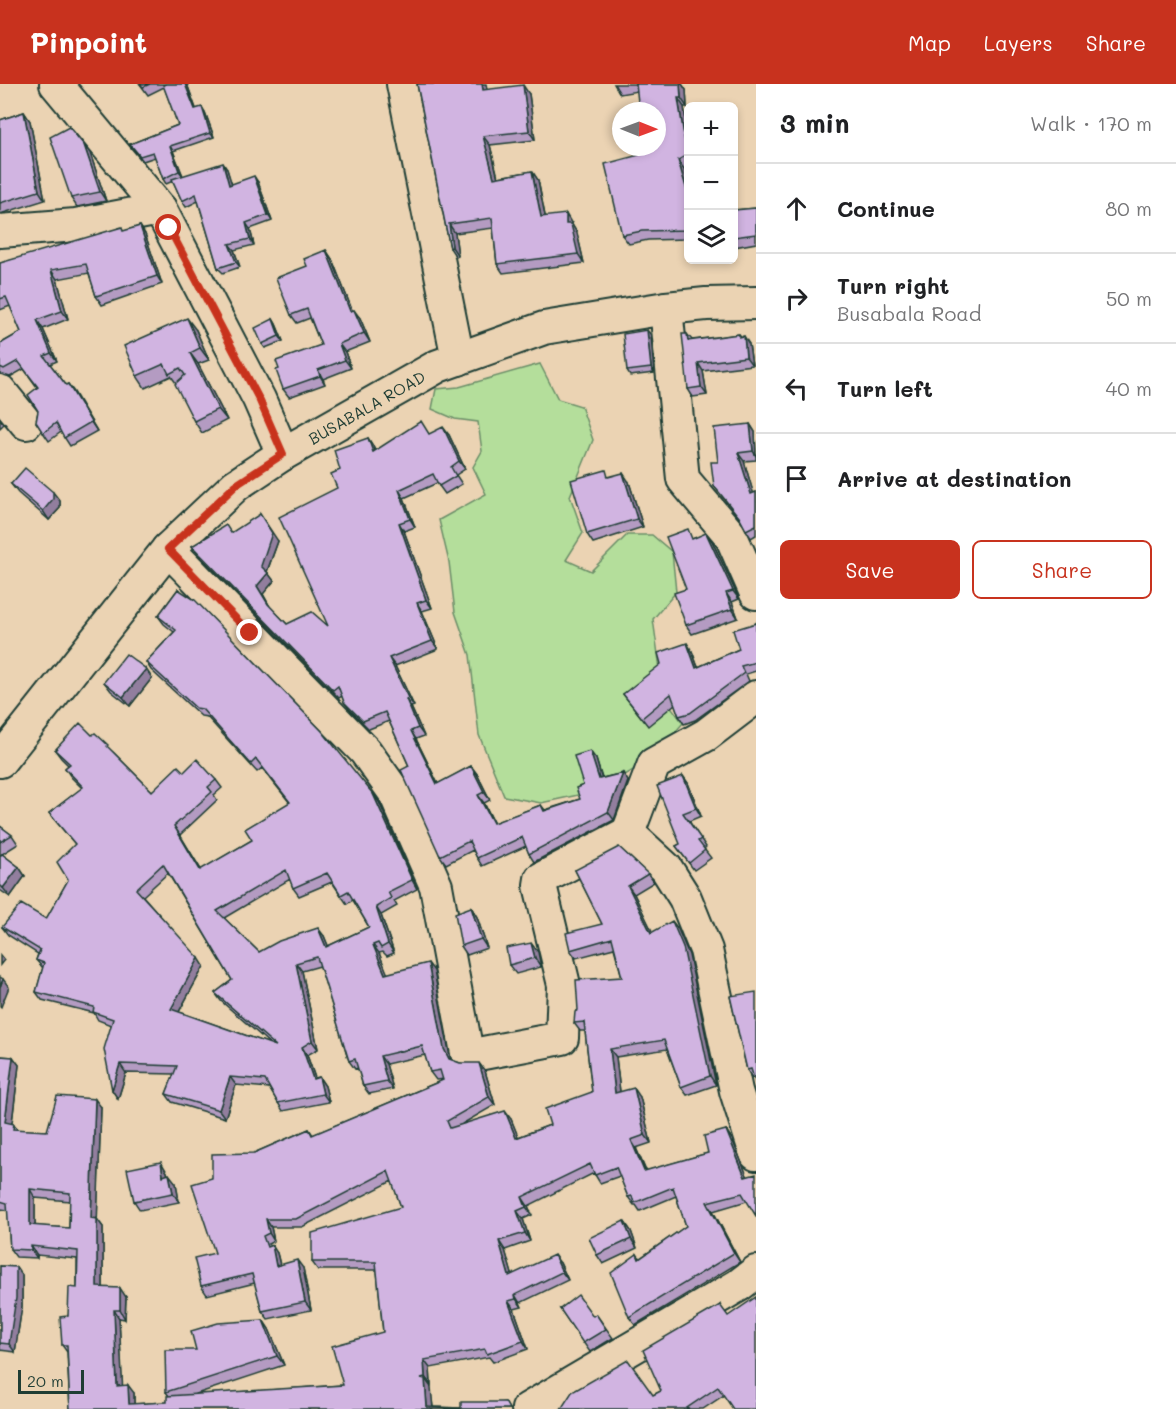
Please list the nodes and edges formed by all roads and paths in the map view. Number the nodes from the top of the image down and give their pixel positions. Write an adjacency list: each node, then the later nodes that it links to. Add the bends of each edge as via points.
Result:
1 (56, 84): 3 (street)
2 (403, 84): 7 (street)
3 (160, 209): 4 (street, via 76,225); 10 (street, via 259,399)
4 (0, 231)
5 (756, 303): 6 (street, BUSABALA ROAD)
6 (666, 308): 7 (street, BUSABALA ROAD, via 544,328); 12 (street, via 683,478 731,536)
7 (458, 359): 10 (street, BUSABALA ROAD, via 366,405)
8 (0, 391): 9 (street)
9 (26, 423)
10 (283, 454): 11 (street, BUSABALA ROAD, via 236,485)
11 (168, 549): 14 (street, BUSABALA ROAD); 15 (street, via 365,751 395,793 436,886 467,1053 562,1038 564,985 541,879)
12 (756, 593)
13 (756, 697): 15 (street, via 706,735 654,765)
14 (0, 761)
15 (628, 833): 16 (street, via 666,868 685,898 706,950 736,1091)
16 (756, 1154)
17 (756, 1272): 18 (street)
18 (528, 1409)

